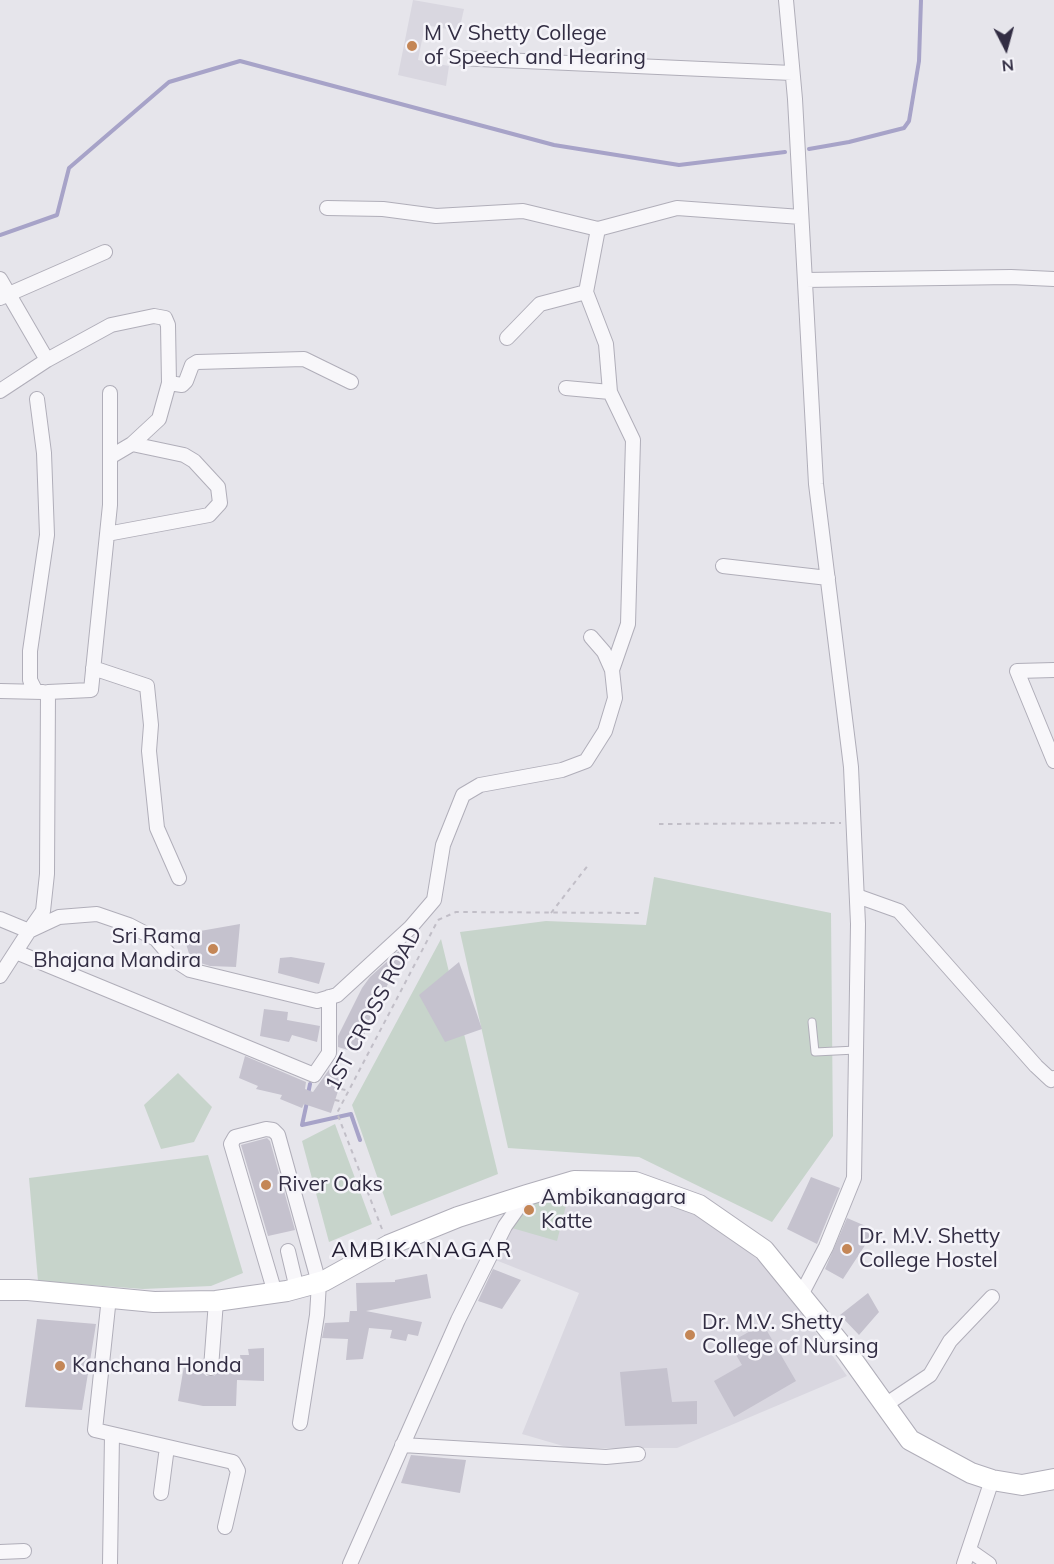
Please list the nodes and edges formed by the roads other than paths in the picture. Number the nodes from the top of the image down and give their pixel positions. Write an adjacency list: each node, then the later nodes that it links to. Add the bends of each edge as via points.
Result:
1 (786, 0): 3 (street)
2 (457, 58): 3 (street)
3 (792, 72): 5 (street)
4 (327, 208): 6 (street, via 383,209 436,216 523,211)
5 (801, 217): 6 (street, via 677,208); 10 (street)
6 (598, 229): 11 (street)
7 (105, 252): 12 (street)
8 (0, 279): 12 (street)
9 (1054, 279): 10 (street, via 1011,276)
10 (805, 280): 26 (street, via 816,484)
11 (586, 292): 13 (street, via 540,304); 19 (street, via 606,344)
12 (4, 296): 14 (street)
13 (507, 338)
14 (47, 360): 16 (street, via 111,325 154,316 165,318); 18 (street)
15 (351, 382): 16 (street, via 304,359 273,358 197,362 182,385)
16 (169, 384): 22 (street, via 159,419)
17 (566, 388): 19 (street)
18 (0, 391)
19 (610, 392): 29 (street, via 633,440 628,624)
20 (110, 393): 23 (street)
21 (37, 399): 32 (street, via 44,453 47,535 30,651 30,680)
22 (132, 444): 23 (street); 24 (street, via 176,452 194,461 218,487 220,503 209,515)
23 (110, 457): 24 (street)
24 (107, 534): 28 (street)
25 (723, 566): 26 (street)
26 (828, 578): 35 (street, via 851,767)
27 (591, 637): 29 (street)
28 (93, 668): 32 (street, via 91,690); 34 (street, via 147,686 157,828)
29 (612, 670): 40 (street, via 615,698 605,731 586,761 562,770 480,785 463,795 443,845 434,900 402,935 336,995)
30 (1054, 670): 33 (street, via 1017,671)
31 (0, 691): 32 (street)
32 (42, 692): 37 (street, via 47,874 43,911)
33 (1054, 761)
34 (179, 878)
35 (857, 896): 42 (street); 43 (street, via 898,911 1036,1066 1050,1080)
36 (0, 919): 37 (street)
37 (29, 931): 38 (street); 40 (street, via 59,917 97,914 156,939 173,959 190,970 317,1001)
38 (15, 952): 39 (street); 40 (street, via 314,1075 328,1053)
39 (0, 976)
40 (329, 997)
41 (812, 1022): 42 (lane, via 815,1052)
42 (856, 1050): 50 (street, via 854,1178)
43 (1054, 1078)
44 (527, 1195): 46 (main road, via 389,1245); 50 (main road, via 574,1181 635,1182 699,1205 764,1250); 58 (street, via 505,1226)
45 (288, 1251): 47 (street)
46 (319, 1283): 47 (main road); 49 (street, via 279,1135 266,1129 236,1137 231,1144); 56 (street)
47 (297, 1289): 49 (main road)
48 (0, 1290): 52 (main road)
49 (276, 1293): 53 (main road)
50 (801, 1295): 55 (main road)
51 (992, 1297): 55 (street, via 950,1341 930,1376)
52 (109, 1298): 53 (main road); 57 (street, via 93,1426)
53 (216, 1301): 54 (street)
54 (212, 1368)
55 (885, 1405): 62 (main road, via 910,1440)
56 (300, 1423)
57 (112, 1435): 59 (street); 68 (street)
58 (402, 1445): 60 (street, via 606,1457); 69 (street)
59 (167, 1447): 63 (street); 64 (street, via 236,1466)
60 (638, 1455)
61 (1054, 1479): 62 (main road, via 1022,1485)
62 (992, 1480): 65 (street)
63 (161, 1493)
64 (225, 1527)
65 (969, 1550): 70 (street); 71 (street)
66 (24, 1551): 67 (street)
67 (0, 1552)
68 (110, 1564)
69 (350, 1564)
70 (964, 1564)
71 (989, 1564)

